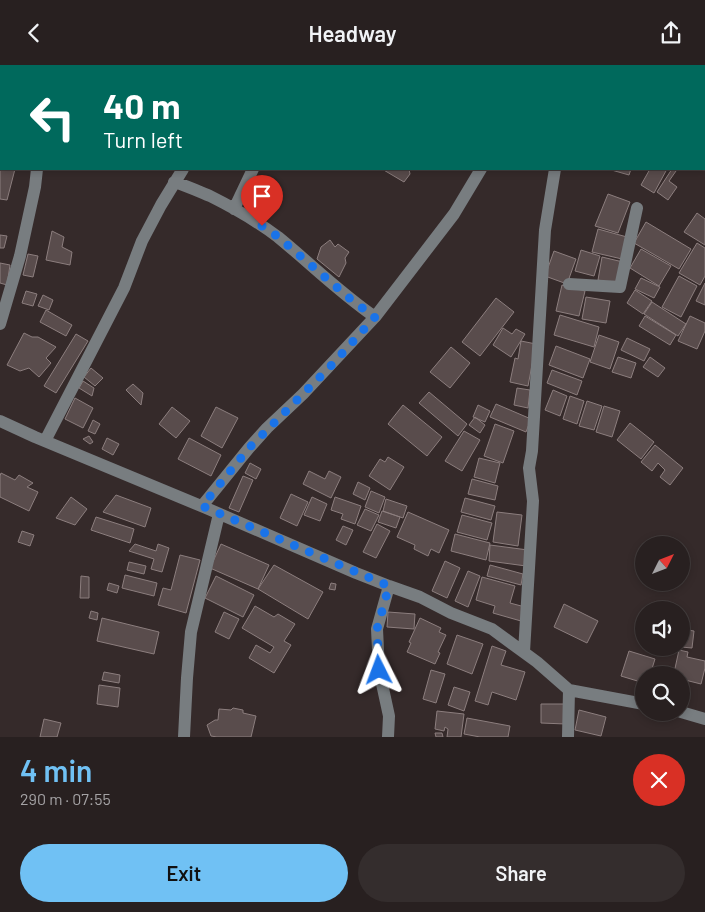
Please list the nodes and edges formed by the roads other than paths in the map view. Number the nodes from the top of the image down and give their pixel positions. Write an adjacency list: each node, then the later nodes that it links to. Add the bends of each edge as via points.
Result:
1 (37, 170): 11 (street, via 20,256)
2 (182, 170): 6 (street)
3 (253, 170): 8 (street)
4 (480, 170): 10 (street, via 454,214)
5 (555, 170): 17 (street, via 545,230 529,467 533,501)
6 (174, 182): 8 (street); 13 (street, via 142,241 124,288)
7 (637, 208): 9 (street, via 620,287)
8 (234, 209): 10 (street, via 277,236)
9 (569, 283)
10 (375, 317): 14 (street, via 249,448)
11 (0, 324)
12 (0, 421): 13 (street)
13 (45, 441): 14 (street)
14 (202, 506): 15 (street)
15 (219, 514): 16 (street); 22 (street, via 191,632)
16 (389, 586): 17 (street, via 492,629); 23 (street, via 377,629 379,670 389,716)
17 (524, 652): 18 (street)
18 (569, 691): 19 (street); 24 (street)
19 (635, 702)
20 (690, 715): 21 (street)
21 (705, 719)
22 (184, 737)
23 (388, 737)
24 (568, 737)

